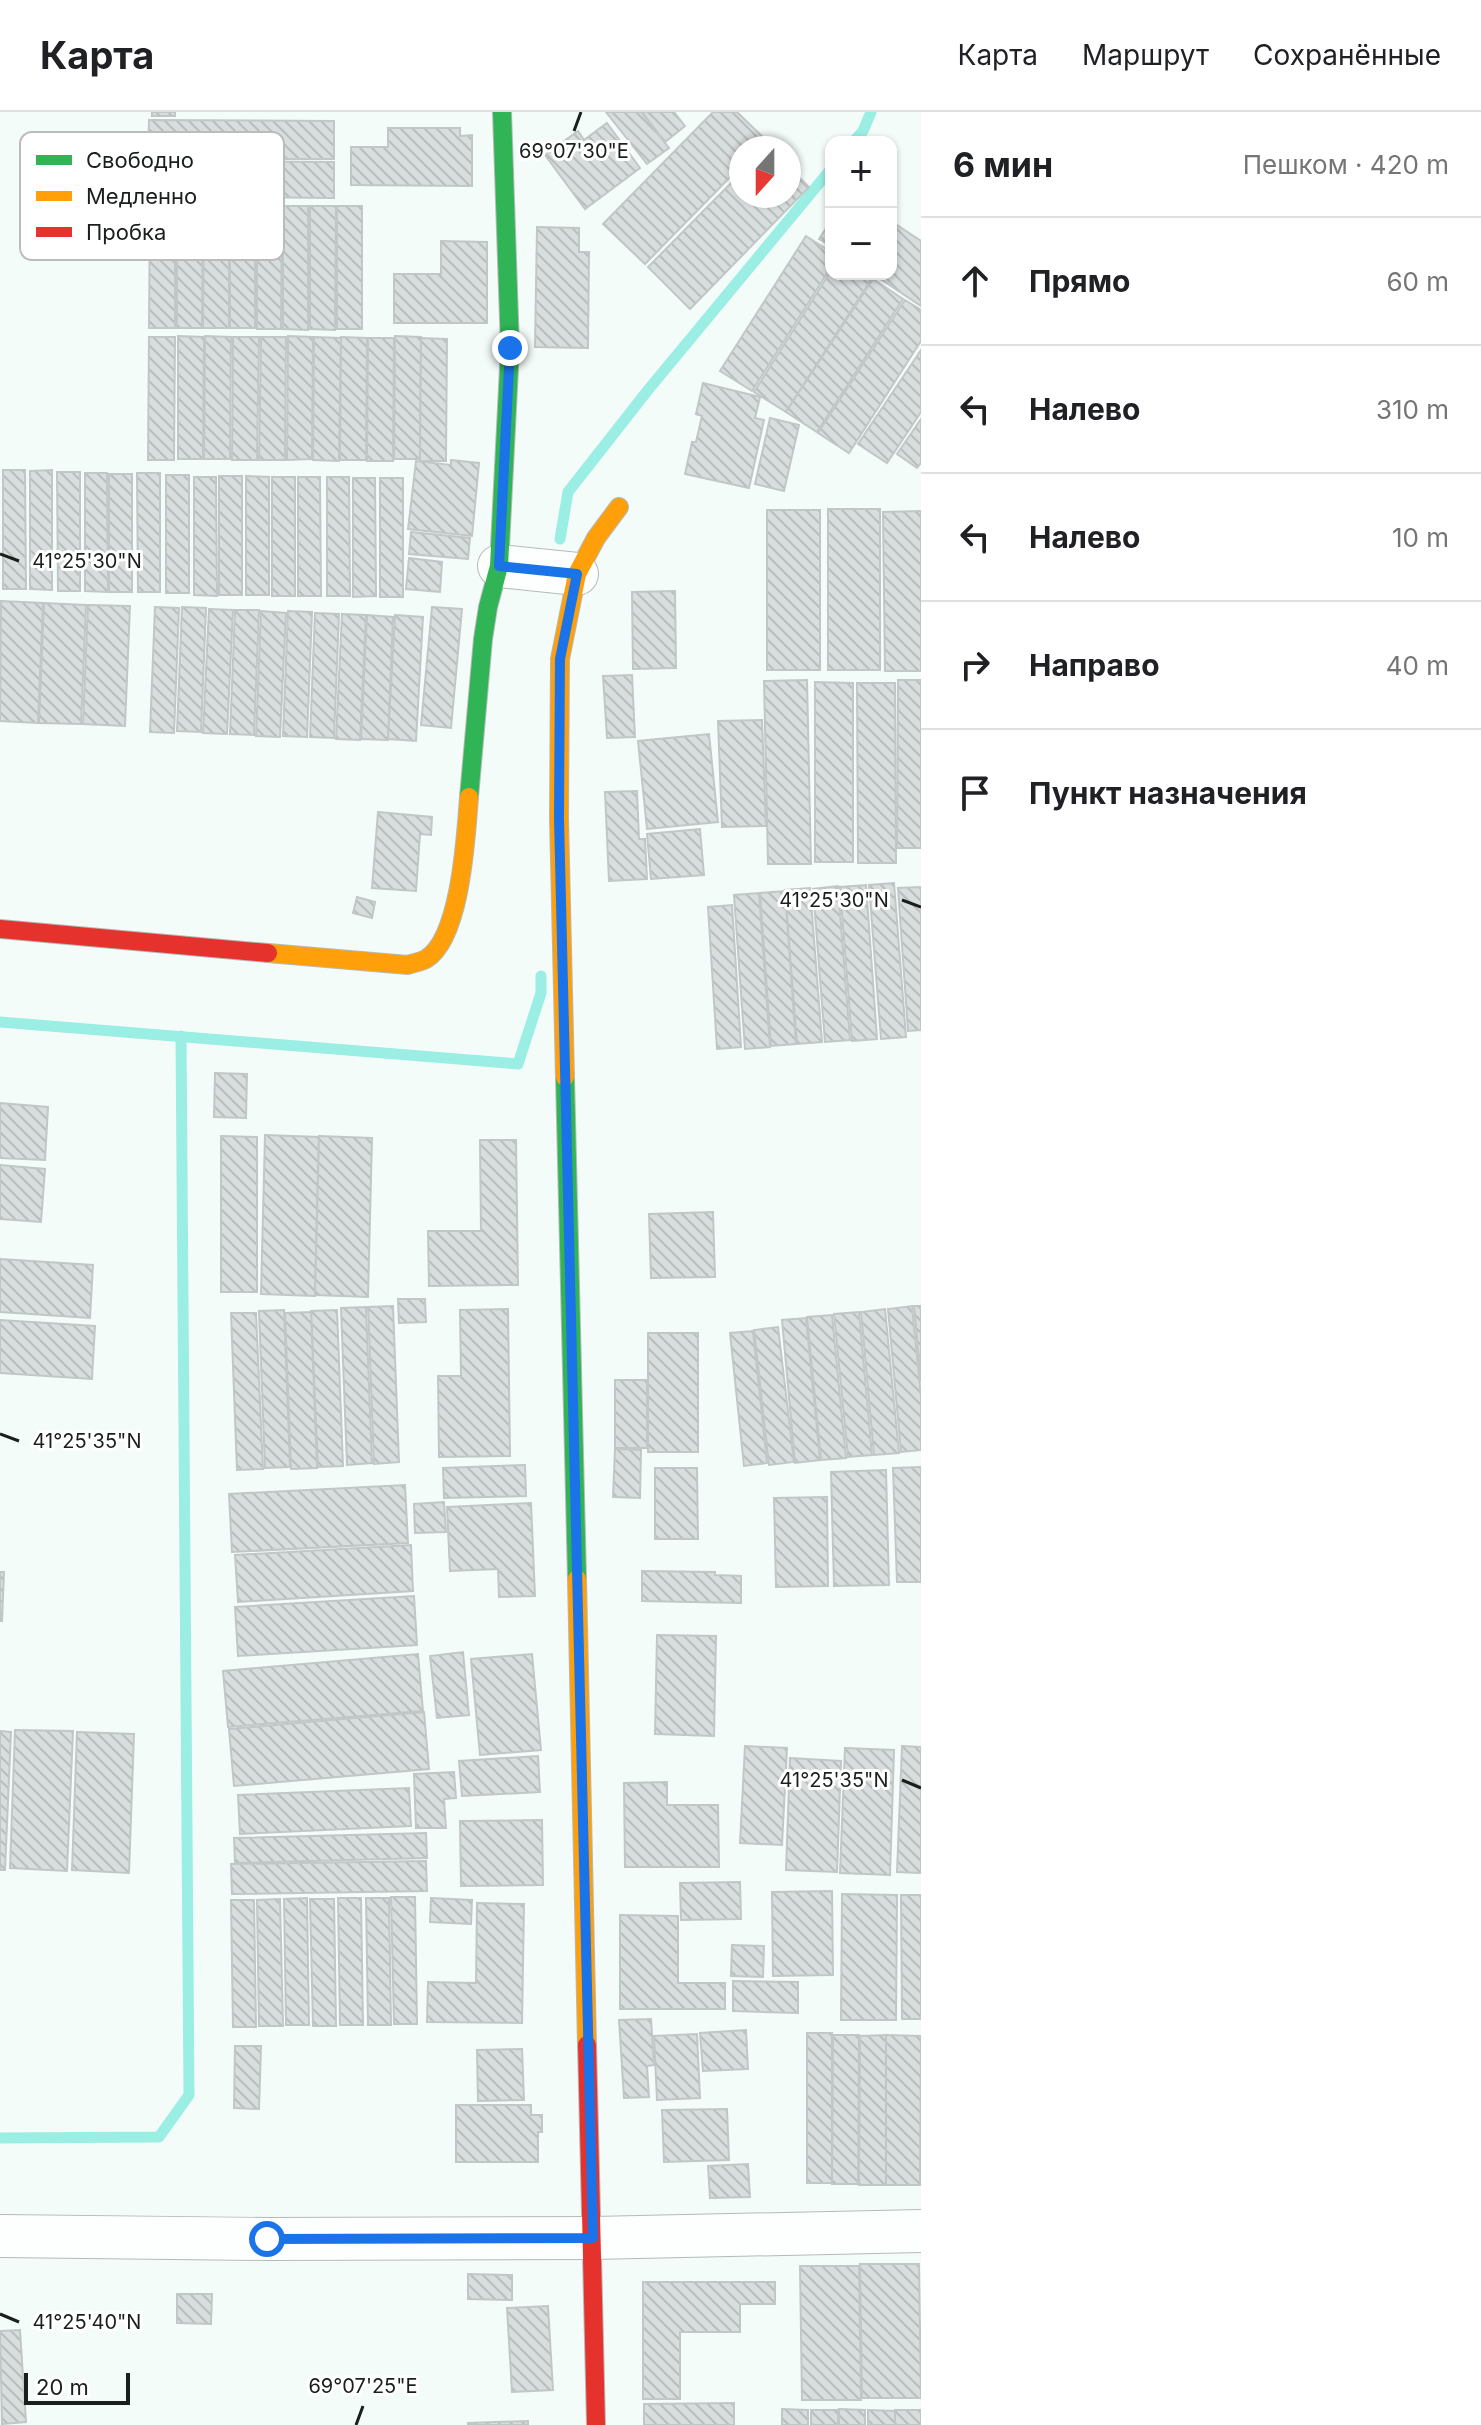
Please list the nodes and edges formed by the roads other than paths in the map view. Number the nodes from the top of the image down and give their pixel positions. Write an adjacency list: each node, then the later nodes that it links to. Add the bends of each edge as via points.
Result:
1 (502, 112): 3 (street, via 510,348)
2 (619, 507): 4 (street)
3 (499, 566): 4 (street); 5 (street, via 483,639 463,867 442,941 427,959 408,965)
4 (577, 574): 8 (street, via 560,659 559,818)
5 (0, 929)
6 (921, 2231): 8 (street)
7 (0, 2236): 8 (street)
8 (593, 2238): 9 (street)
9 (596, 2425)

